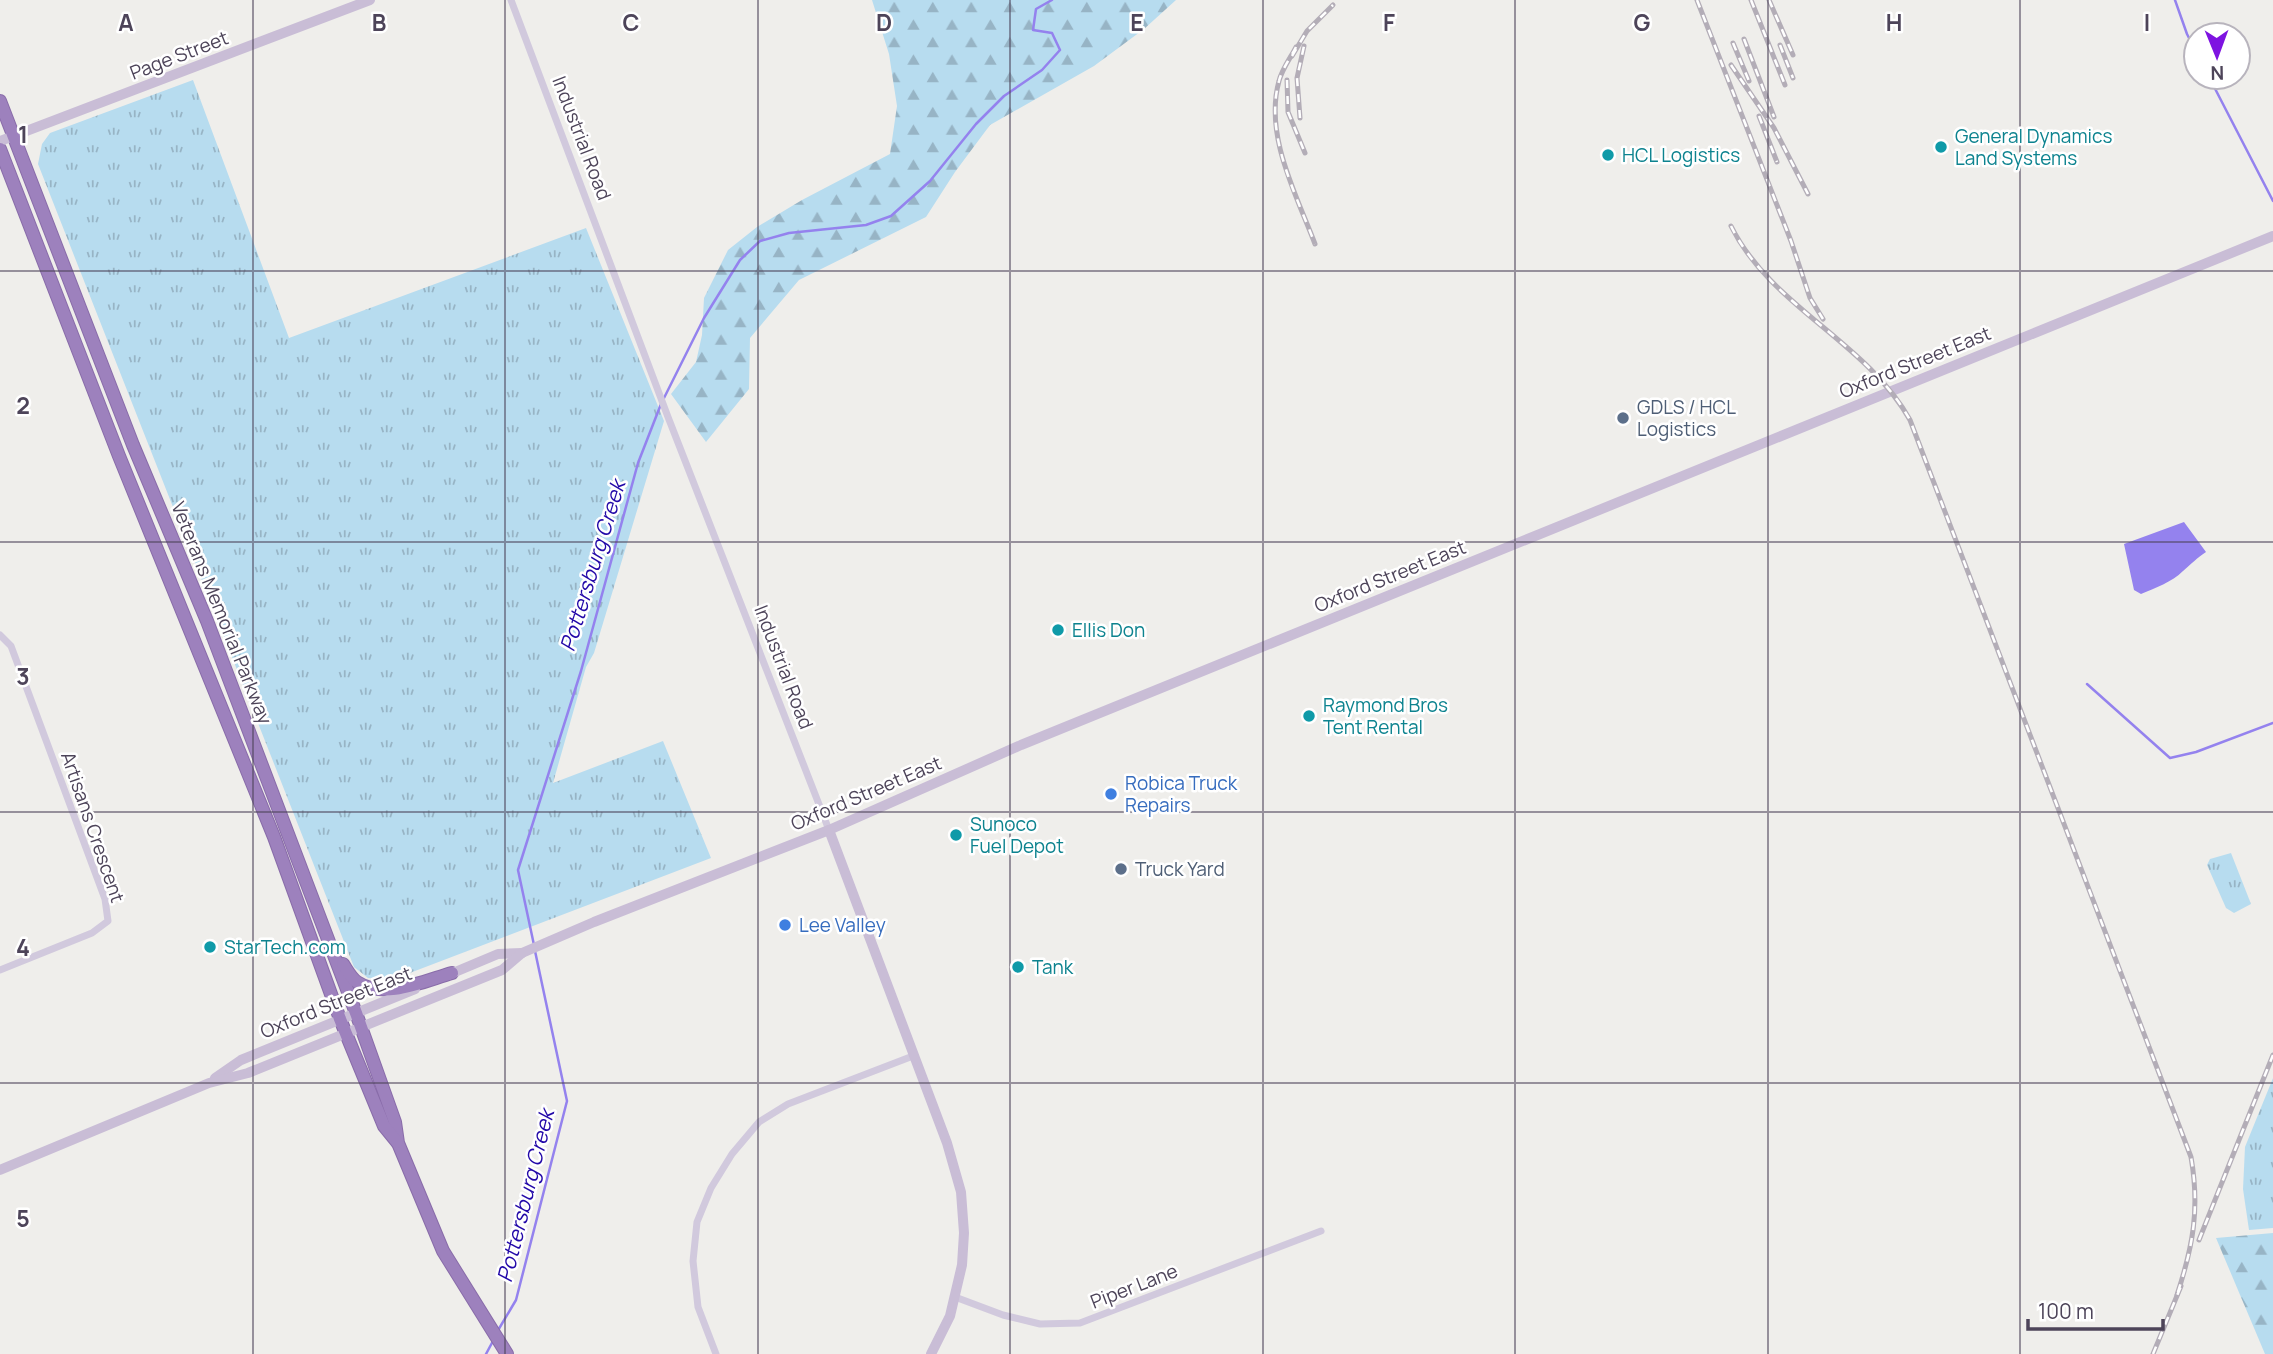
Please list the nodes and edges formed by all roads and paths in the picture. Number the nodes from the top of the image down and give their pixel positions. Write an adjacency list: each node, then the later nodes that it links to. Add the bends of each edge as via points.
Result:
1 (370, 0): 4 (main road, Page Street)
2 (511, 0): 9 (street, Industrial Road)
3 (0, 101): 4 (highway, Veterans Memorial Parkway)
4 (13, 135): 5 (main road, Page Street); 10 (highway, Veterans Memorial Parkway)
5 (0, 141)
6 (0, 149): 15 (highway, Veterans Memorial Parkway, via 274,837)
7 (2273, 236): 9 (main road, Oxford Street East, via 1021,745)
8 (0, 635): 12 (street, Artisans Crescent, via 11,646 105,899 108,921 92,933)
9 (829, 830): 11 (main road, Oxford Street East); 18 (main road, Industrial Road)
10 (331, 947): 13 (highway, via 354,980 379,989 400,988); 14 (highway, Veterans Memorial Parkway)
11 (522, 953): 13 (main road, Oxford Street East, via 498,954); 16 (main road, Oxford Street East, via 502,970)
12 (0, 970)
13 (452, 973): 14 (main road, Oxford Street East)
14 (356, 1013): 15 (main road, Oxford Street East); 16 (highway, Veterans Memorial Parkway)
15 (340, 1018): 17 (highway, Veterans Memorial Parkway); 19 (main road, Oxford Street East, via 241,1060)
16 (360, 1028): 17 (main road, Oxford Street East); 20 (highway, Veterans Memorial Parkway, via 395,1122)
17 (347, 1034): 19 (main road, Oxford Street East, via 248,1073); 20 (highway, Veterans Memorial Parkway, via 384,1125)
18 (913, 1056): 23 (main road, Industrial Road, via 961,1192 964,1233); 25 (street, via 788,1104 759,1122 732,1154 697,1222 693,1261 698,1307)
19 (209, 1083): 21 (main road, Oxford Street East)
20 (398, 1143): 24 (highway, Veterans Memorial Parkway, via 443,1251)
21 (0, 1170)
22 (1321, 1231): 23 (street, Piper Lane, via 1080,1323 1040,1324)
23 (955, 1297): 26 (main road, Industrial Road)
24 (506, 1352)
25 (716, 1354)
26 (931, 1354)

